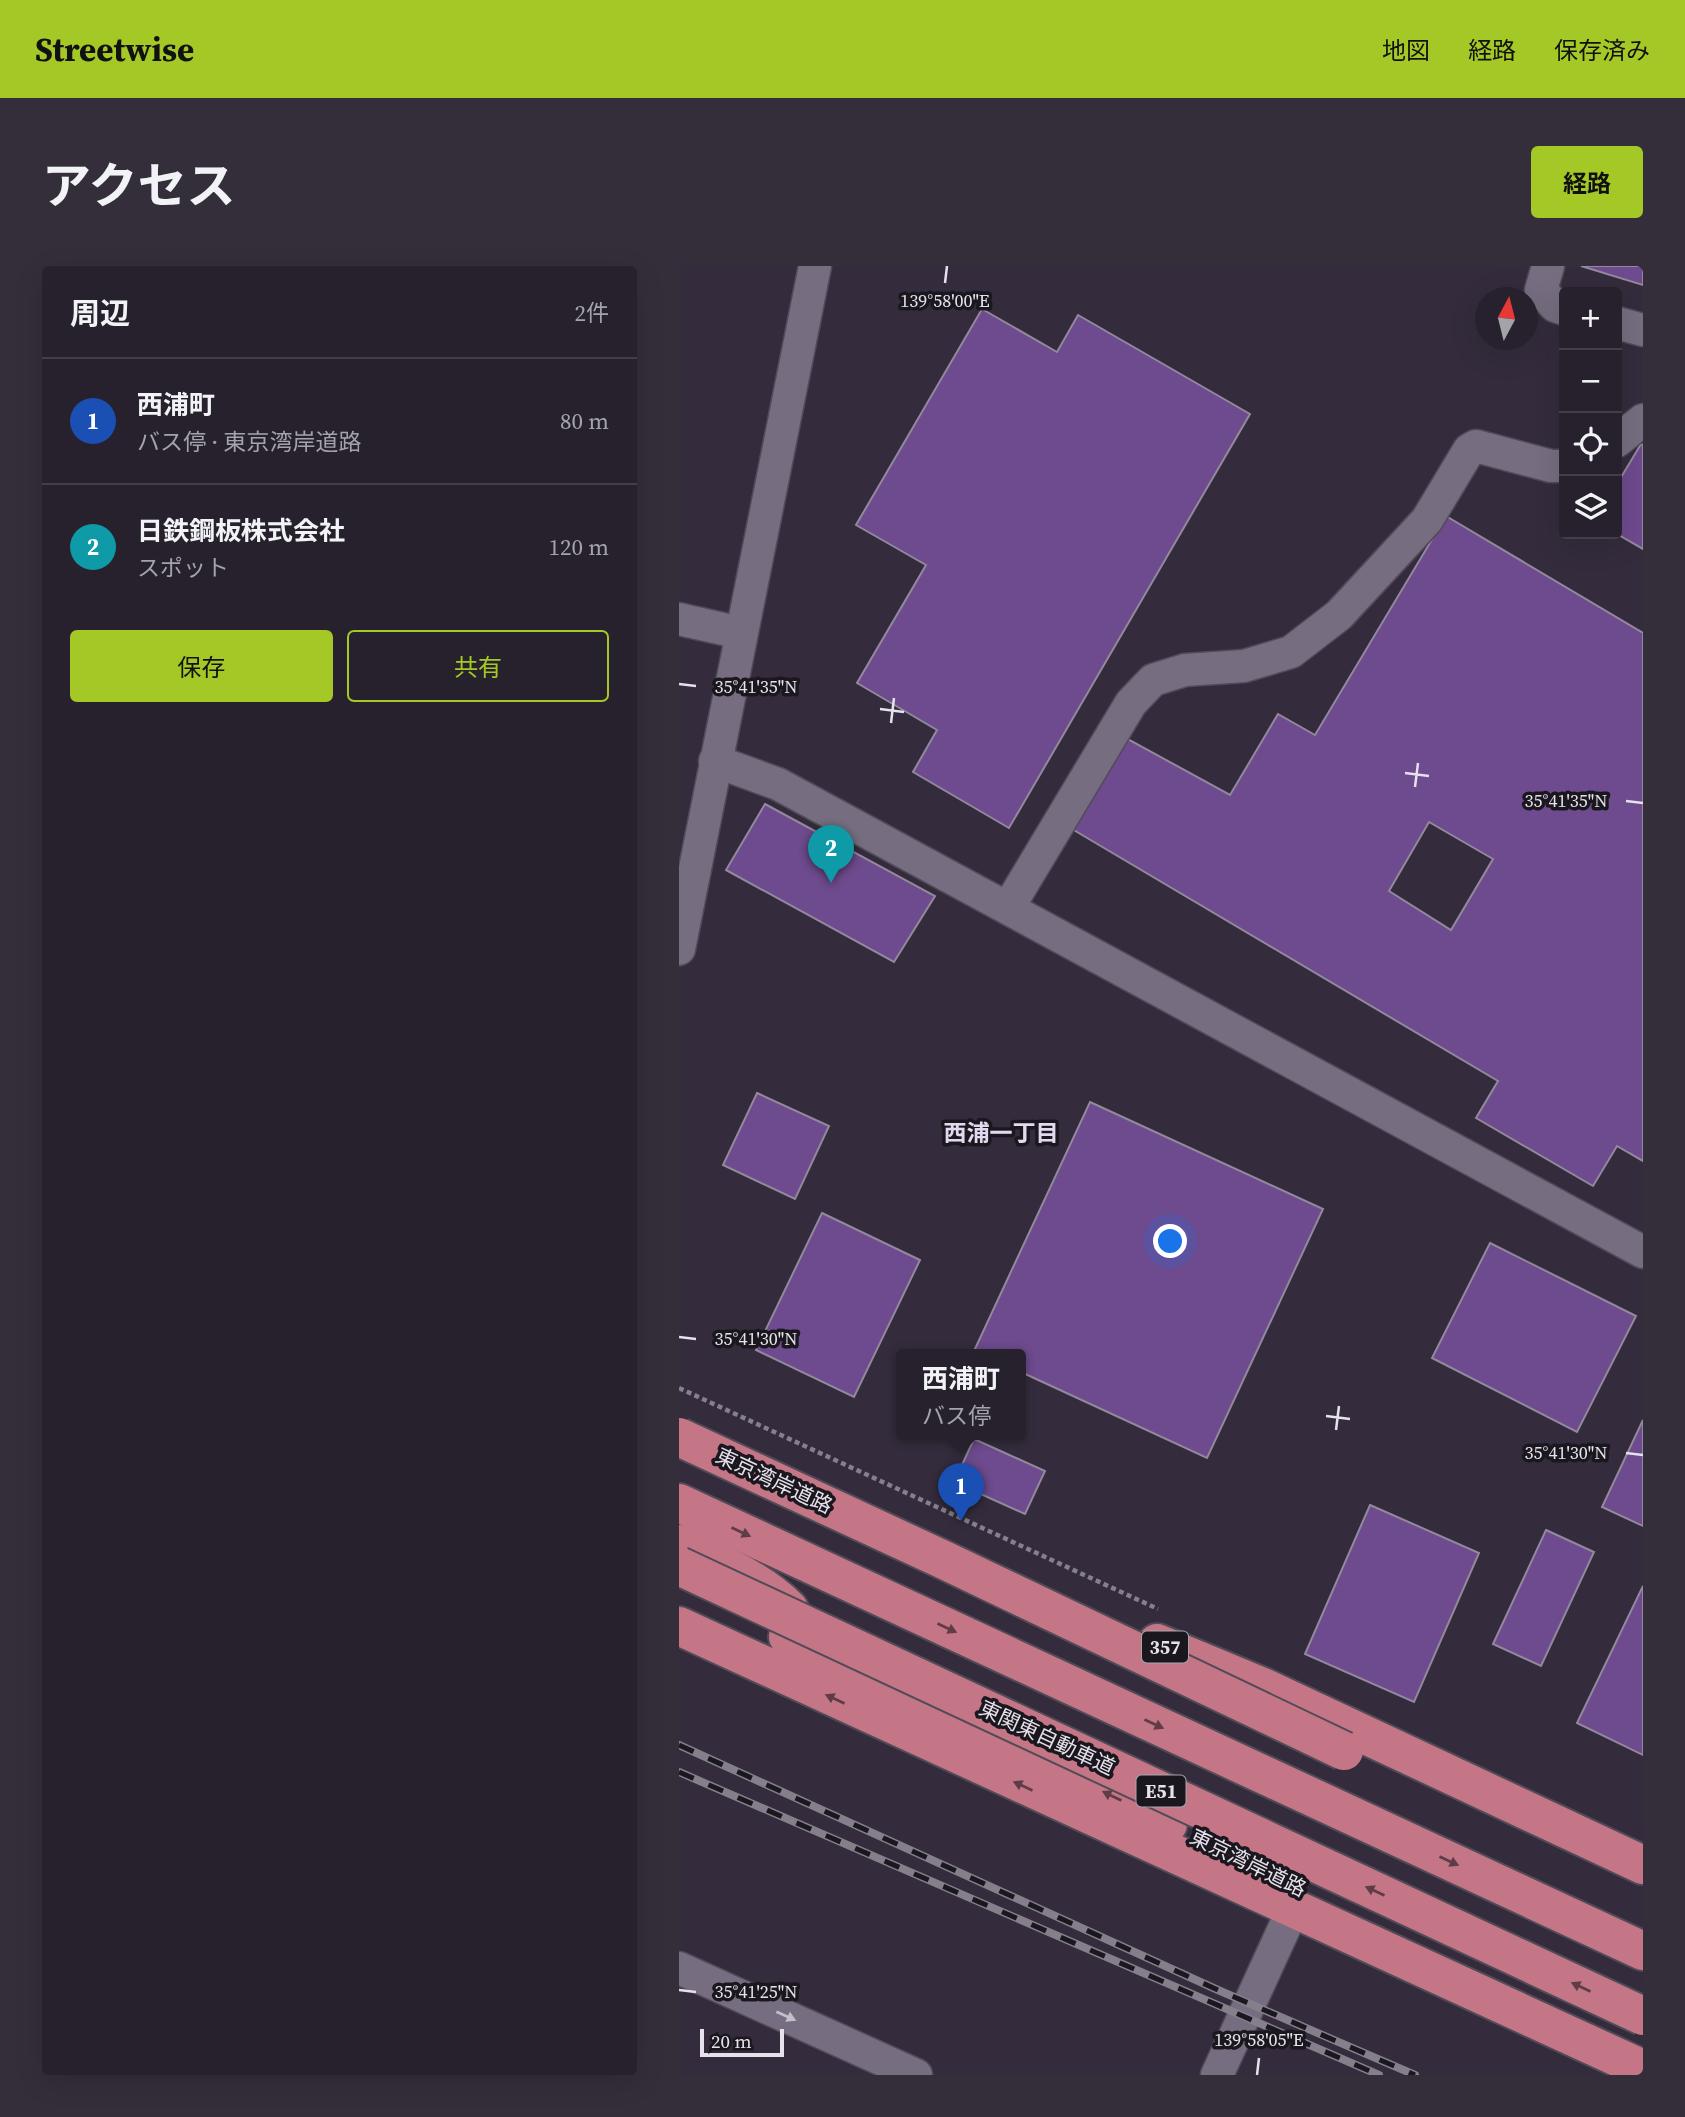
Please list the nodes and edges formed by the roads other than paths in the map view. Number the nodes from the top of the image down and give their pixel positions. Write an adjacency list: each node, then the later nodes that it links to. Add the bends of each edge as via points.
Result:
1 (815, 266): 10 (street)
2 (1548, 266): 3 (street, via 1541,290)
3 (1559, 307)
4 (1622, 324): 5 (street)
5 (1643, 330)
6 (1643, 421): 7 (street)
7 (1622, 437)
8 (1559, 466): 12 (street, via 1476,446 1469,450 1427,520 1339,615 1291,652 1244,666 1185,670 1153,680 1131,703)
9 (679, 619): 10 (street)
10 (741, 633): 11 (street)
11 (715, 761): 12 (street, via 778,784); 13 (street)
12 (1008, 908): 14 (street)
13 (679, 949)
14 (1643, 1252)
15 (679, 1437): 24 (highway, 東京湾岸道路 / 357, bridge)
16 (679, 1447): 23 (highway, 東京湾岸道路 / 357, via 1263,1687)
17 (679, 1503): 26 (highway, one-way to 26)
18 (679, 1544): 22 (highway, via 775,1595 796,1615)
19 (679, 1566): 28 (highway, 東関東自動車道 / E51, one-way to 19, bridge)
20 (679, 1584): 22 (highway, 東京湾岸道路)
21 (679, 1626): 25 (highway, 東京湾岸道路, one-way to 21)
22 (813, 1649): 29 (highway, 東京湾岸道路, one-way to 22, via 1552,2012)
23 (1643, 1865)
24 (1643, 1891)
25 (1293, 1909): 29 (highway, 東京湾岸道路); 32 (street)
26 (1643, 1951)
27 (679, 1968): 31 (street, one-way to 31)
28 (1643, 2016)
29 (1584, 2042): 30 (highway, 東京湾岸道路)
30 (1625, 2067)
31 (916, 2075)
32 (1217, 2075)

